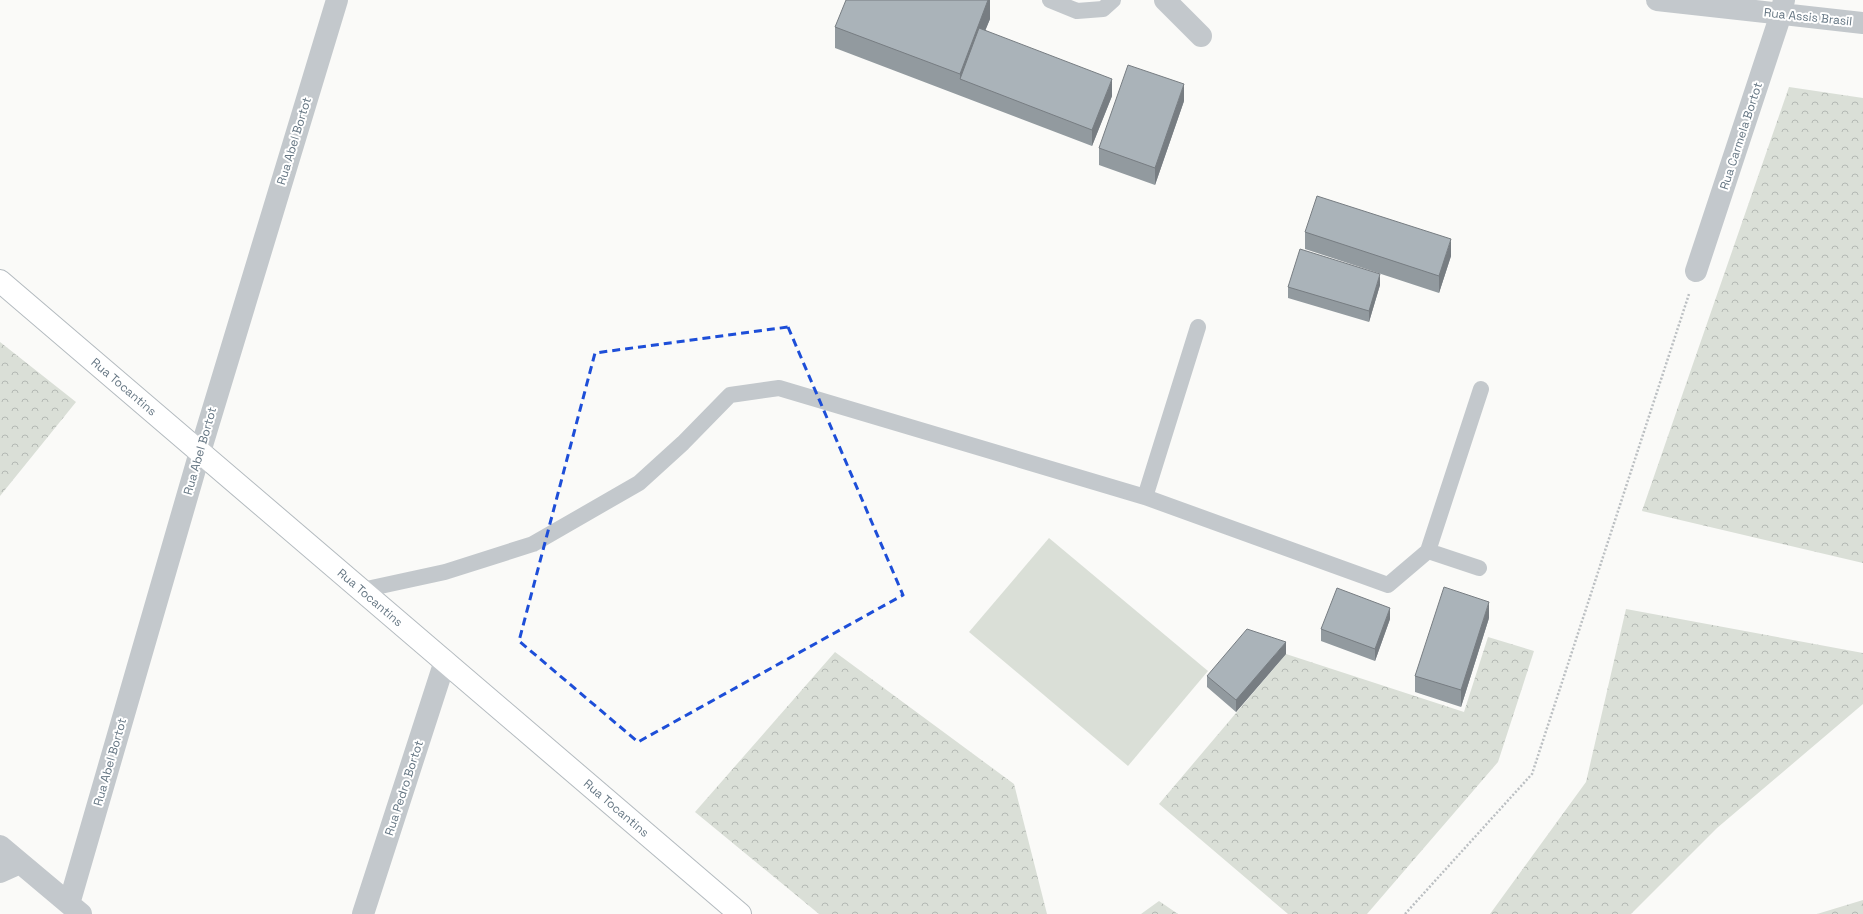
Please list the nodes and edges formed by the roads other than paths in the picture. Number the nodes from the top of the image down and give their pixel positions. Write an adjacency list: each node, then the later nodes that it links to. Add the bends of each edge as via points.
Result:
1 (337, 0): 13 (street, Rua Abel Bortot)
2 (1050, 0): 3 (lane, via 1077,10 1103,9)
3 (1113, 0)
4 (1165, 0): 8 (street)
5 (1657, 0): 6 (street, Rua Assis Brasil)
6 (1783, 7): 7 (street, Rua Assis Brasil); 9 (street, Rua Carmela Bortot)
7 (1863, 22)
8 (1201, 36)
9 (1696, 271)
10 (0, 281): 13 (main road, Rua Tocantins)
11 (1198, 327): 14 (lane)
12 (1481, 389): 15 (lane)
13 (200, 452): 17 (main road, Rua Tocantins); 22 (street, Rua Abel Bortot)
14 (1145, 497): 15 (lane, via 1388,585); 17 (lane, via 779,388 730,395 639,483 533,544 445,572)
15 (1428, 551): 16 (lane)
16 (1479, 568)
17 (362, 590): 18 (main road, Rua Tocantins)
18 (445, 661): 23 (street, Rua Pedro Bortot); 24 (main road, Rua Tocantins)
19 (0, 846): 20 (street)
20 (20, 863): 21 (street); 22 (street)
21 (0, 872)
22 (75, 909)
23 (363, 914)
24 (740, 914)

